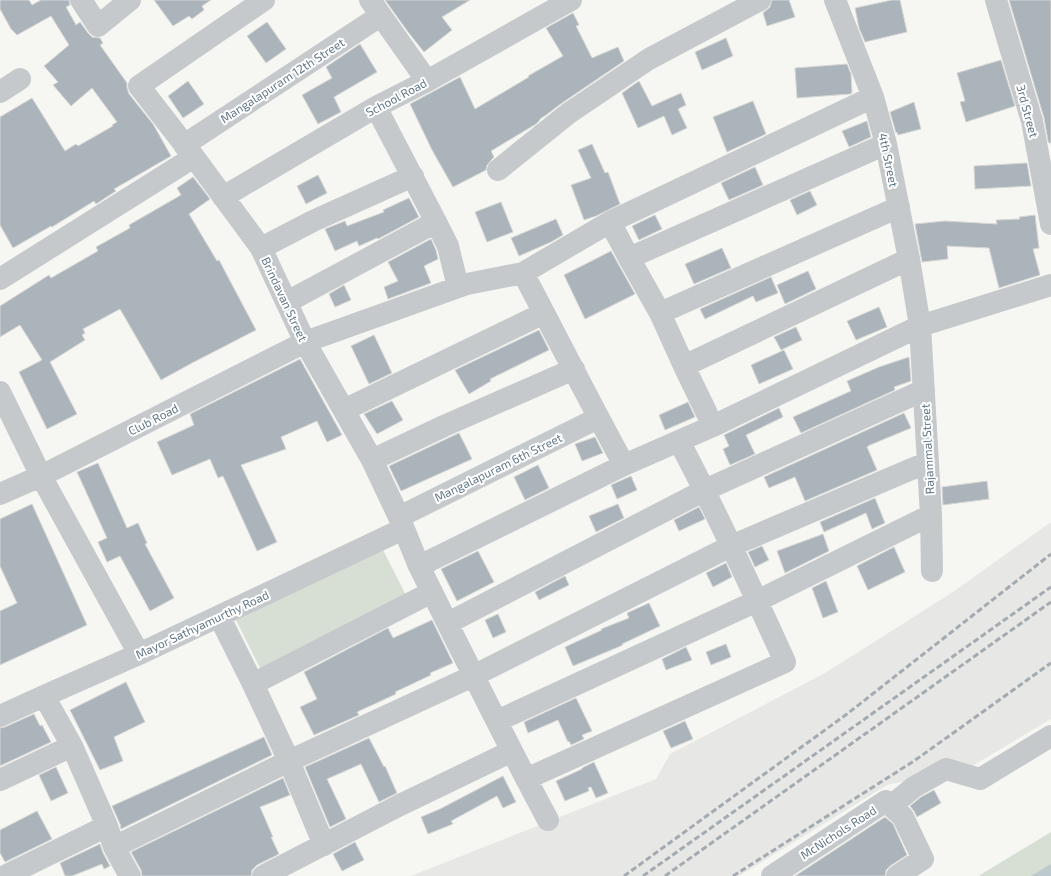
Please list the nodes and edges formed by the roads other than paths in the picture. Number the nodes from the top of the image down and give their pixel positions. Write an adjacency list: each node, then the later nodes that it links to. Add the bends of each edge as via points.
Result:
1 (81, 0): 2 (street, via 98,26)
2 (130, 0)
3 (264, 0): 15 (street, Brindavan Street, via 139,86)
4 (571, 0): 10 (street, School Road)
5 (760, 0): 16 (street, via 649,59 570,113)
6 (835, 0): 12 (street, 4th Street)
7 (996, 0): 20 (street, 3rd Street, via 1032,121)
8 (375, 8): 10 (street); 15 (street, Mangalapuram 12th Street)
9 (20, 79): 11 (street)
10 (426, 82): 13 (street, School Road)
11 (0, 92)
12 (873, 96): 14 (street, 4th Street); 22 (street)
13 (376, 107): 17 (street); 18 (street, School Road)
14 (886, 144): 19 (street, 4th Street); 24 (street)
15 (189, 151): 18 (street, Brindavan Street); 27 (street, Mangalapuram 12th Street)
16 (498, 170)
17 (413, 176): 21 (street); 23 (street, via 313,221)
18 (223, 197): 23 (street, Brindavan Street)
19 (899, 207): 25 (street, 4th Street); 32 (street)
20 (1050, 210)
21 (436, 222): 29 (street, via 448,246); 30 (street)
22 (610, 222): 24 (street); 26 (street)
23 (261, 248): 30 (street, Brindavan Street)
24 (629, 258): 32 (street)
25 (909, 258): 33 (street, 4th Street); 35 (street)
26 (523, 274): 29 (street, Club Road); 31 (street)
27 (0, 279)
28 (1051, 284): 33 (street)
29 (458, 287): 34 (street, Club Road)
30 (287, 302): 34 (street, Brindavan Street)
31 (544, 313): 36 (street); 39 (street)
32 (660, 313): 35 (street)
33 (920, 326): 37 (street, Rajammal Street); 41 (street)
34 (305, 342): 39 (street, Brindavan Street); 46 (street, Club Road)
35 (684, 366): 41 (street)
36 (574, 369): 40 (street); 43 (street)
37 (924, 390): 44 (street, Rajammal Street); 47 (street)
38 (0, 392): 46 (street)
39 (344, 410): 43 (street, Brindavan Street)
40 (598, 418): 45 (street); 50 (street, Mangalapuram 6th Street)
41 (714, 426): 42 (street)
42 (680, 441): 45 (street); 47 (street)
43 (372, 460): 50 (street, Brindavan Street)
44 (928, 462): 49 (street, Rajammal Street); 51 (street)
45 (624, 465): 52 (street)
46 (41, 476): 48 (street, Club Road); 58 (street)
47 (705, 490): 51 (street); 57 (street)
48 (0, 494)
49 (931, 516): 53 (street, Rajammal Street); 55 (street)
50 (401, 523): 52 (street, Brindavan Street); 56 (street, Mayor Sathyamurthy Road)
51 (731, 546): 55 (street); 59 (street)
52 (419, 566): 54 (street, Brindavan Street)
53 (932, 571)
54 (432, 592): 57 (street, Brindavan Street); 60 (street)
55 (758, 601): 63 (street); 69 (street, via 785,662)
56 (219, 616): 58 (street, Mayor Sathyamurthy Road); 60 (street)
57 (448, 624): 59 (street, Brindavan Street)
58 (139, 654): 61 (street, Mayor Sathyamurthy Road)
59 (473, 676): 63 (street, Brindavan Street); 67 (street)
60 (253, 684): 67 (street)
61 (44, 696): 62 (street, Mayor Sathyamurthy Road); 65 (street)
62 (0, 716)
63 (497, 721): 66 (street, Brindavan Street)
64 (1051, 736): 70 (street, via 980,779 946,769 914,787)
65 (72, 746): 68 (street); 72 (street)
66 (512, 751): 69 (street, Brindavan Street); 73 (street)
67 (289, 761): 73 (street); 74 (street)
68 (0, 780)
69 (526, 780): 71 (street, Brindavan Street)
70 (897, 811): 78 (street, McNichols Road, via 886,801); 79 (street, via 923,858)
71 (548, 820)
72 (107, 826): 74 (street); 75 (street)
73 (324, 845): 77 (street)
74 (114, 847): 76 (street)
75 (5, 876)
76 (130, 876)
77 (263, 876)
78 (772, 876)
79 (897, 876)

